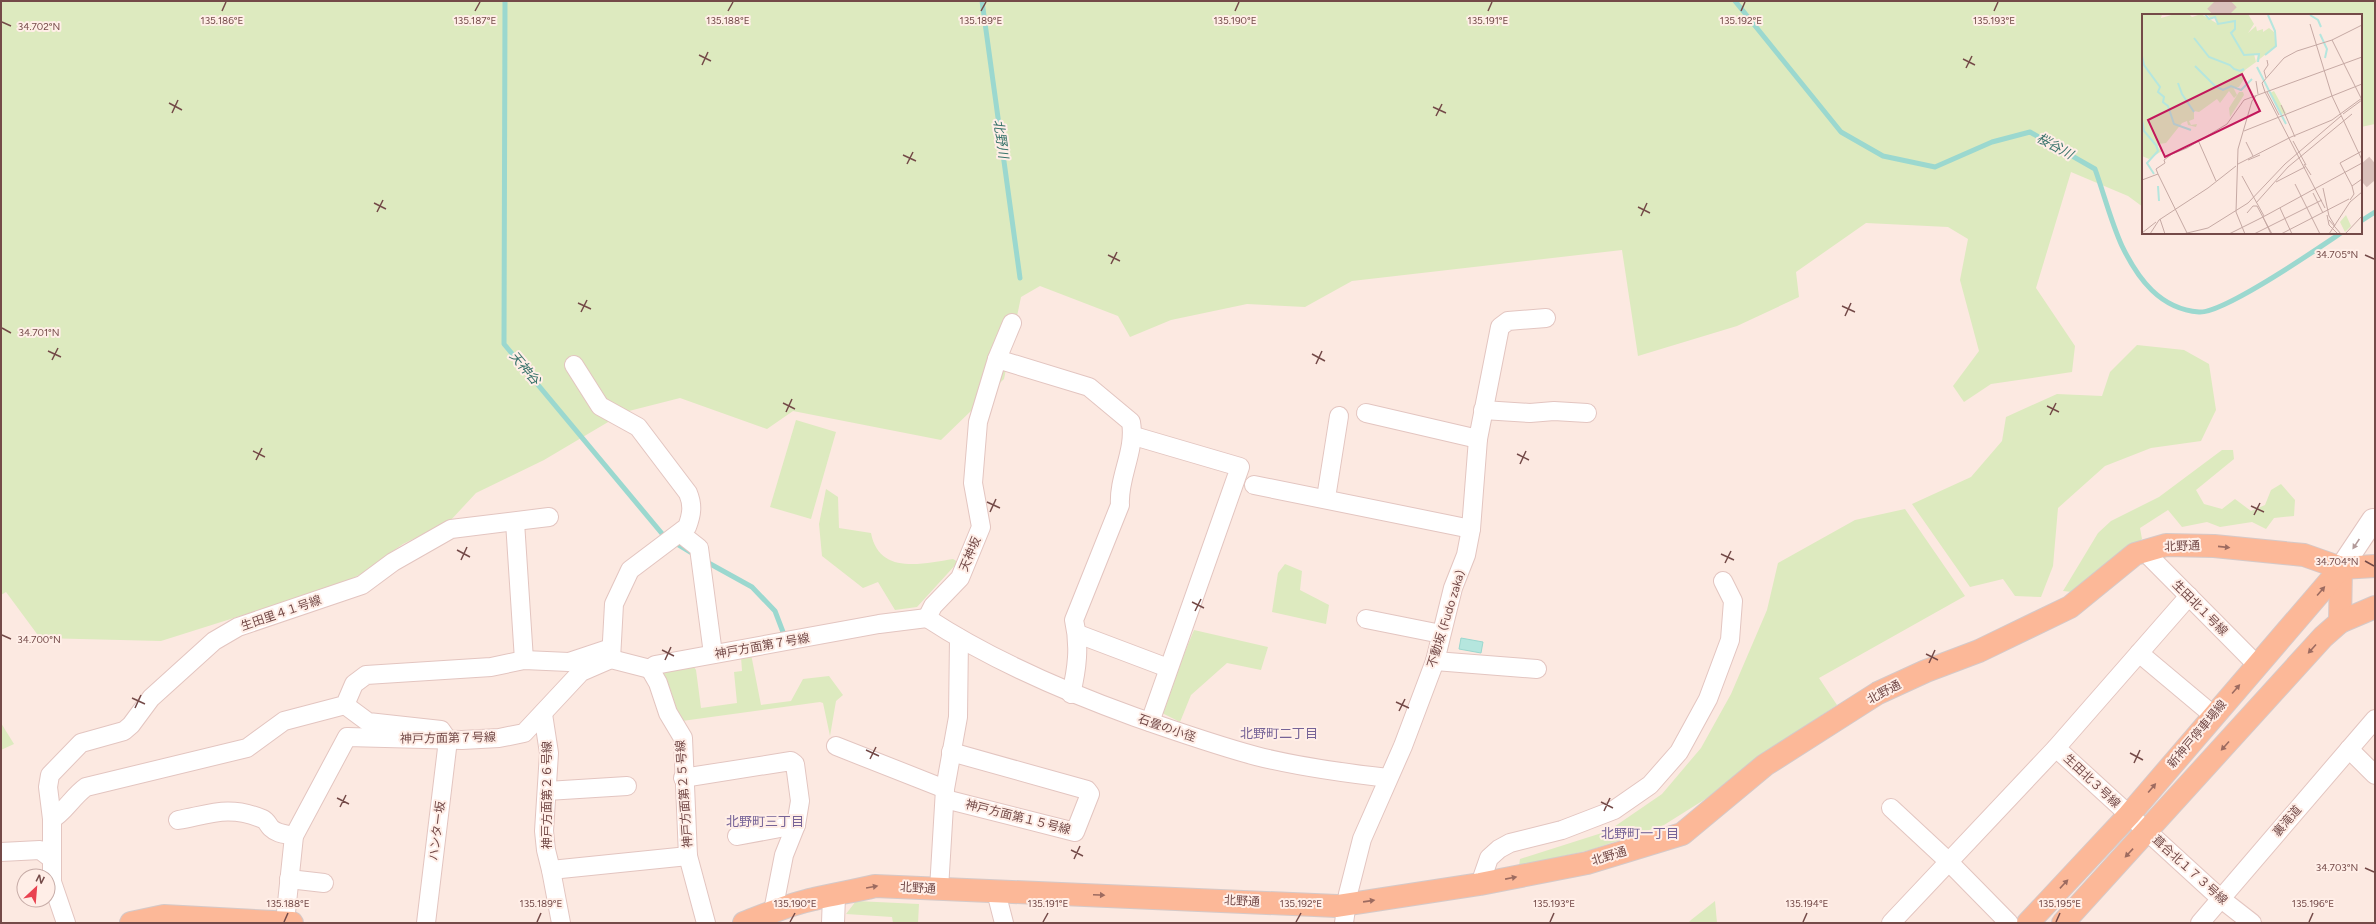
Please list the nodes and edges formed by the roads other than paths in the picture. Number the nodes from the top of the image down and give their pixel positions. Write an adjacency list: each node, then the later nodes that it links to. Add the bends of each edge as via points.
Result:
1 (1546, 318): 5 (street, 不動坂 (Fudo zaka), via 1508,321 1500,327)
2 (1012, 323): 3 (street, 天神坂)
3 (997, 359): 9 (street, via 1089,387 1131,422); 24 (street, 天神坂, via 978,422 973,483 981,527 960,578 934,606)
4 (574, 365): 17 (street, via 600,406 638,427 688,493 692,503 691,516 687,527)
5 (1483, 410): 7 (street); 10 (street, 不動坂 (Fudo zaka))
6 (1366, 413): 10 (street)
7 (1587, 413)
8 (1339, 416): 12 (street)
9 (1134, 436): 27 (street, via 1120,494 1120,505 1074,620); 36 (street, via 1237,474)
10 (1478, 439): 16 (street, 不動坂 (Fudo zaka))
11 (1254, 485): 12 (street)
12 (1326, 498): 16 (street)
13 (549, 517): 15 (street, 生田里４１号線)
14 (2373, 520): 20 (street, one-way to 20)
15 (515, 522): 33 (street); 58 (street, 生田里４１号線, via 451,529 393,562 362,585 223,634 151,698 124,731 81,743 50,775 48,787)
16 (1471, 530): 28 (street, 不動坂 (Fudo zaka))
17 (679, 533): 30 (street, via 630,570 614,604); 32 (street, via 699,548)
18 (2144, 551): 20 (main road, 北野通, one-way to 20, via 2166,545 2214,546 2304,555); 22 (street, 生田北１号線); 71 (main road, 北野通, one-way to 18, via 1587,863 1682,834 1765,766 1878,694 1926,671 1979,651 2070,607 2136,554)
19 (2375, 566): 20 (main road)
20 (2341, 568): 26 (main road); 35 (main road, 新神戸停車場線, one-way to 20)
21 (1723, 581): 71 (street, via 1734,601 1730,640 1708,699 1679,752 1650,785 1614,810 1562,830 1510,843 1499,849 1489,858)
22 (2189, 596): 31 (street); 35 (street, 生田北１号線)
23 (2375, 607): 26 (main road)
24 (927, 618): 29 (street); 32 (street, 神戸方面第７号線)
25 (1366, 619): 28 (street)
26 (2340, 622): 61 (main road, one-way to 61, via 2323,637)
27 (1078, 634): 36 (street); 39 (street, via 1077,666)
28 (1442, 634): 34 (street, 不動坂 (Fudo zaka))
29 (959, 638): 39 (street, 石畳の小径); 49 (street, via 958,717)
30 (611, 653): 33 (street, via 569,662); 37 (street); 41 (street, 神戸方面第７号線, via 581,672)
31 (2139, 653): 42 (street); 47 (street)
32 (714, 654): 37 (street, 神戸方面第７号線, via 655,665)
33 (524, 660): 40 (street, via 491,667 366,675 354,684)
34 (1435, 661): 38 (street); 52 (street, 不動坂 (Fudo zaka))
35 (2257, 665): 42 (main road, 新神戸停車場線, one-way to 35)
36 (1168, 668): 44 (street)
37 (650, 669): 51 (street, 神戸方面第２５号線, via 658,683 668,713 683,738)
38 (1537, 669)
39 (1071, 694): 44 (street, 石畳の小径)
40 (345, 705): 45 (street, via 368,722 441,730); 58 (street, via 284,721 247,748 86,787)
41 (543, 714): 45 (street, 神戸方面第７号線, via 524,733 499,738); 54 (street, 神戸方面第２６号線, via 549,753)
42 (2213, 716): 57 (main road, 新神戸停車場線, one-way to 42)
43 (2375, 719): 48 (street, 裏滝道)
44 (1150, 722): 52 (street, 石畳の小径, via 1258,756 1336,772)
45 (448, 740): 62 (street, 神戸方面第７号線, via 347,737); 81 (street, ハンター坂)
46 (836, 746): 55 (street)
47 (2056, 748): 57 (street, 生田北３号線); 67 (street)
48 (2349, 749): 50 (street); 75 (street, 裏滝道)
49 (952, 752): 55 (street); 55 (street, 神戸方面第１５号線, via 1087,790 1090,794 1075,832)
50 (2375, 775)
51 (684, 778): 60 (street, via 791,761 795,764 800,801); 65 (street, 神戸方面第２５号線)
52 (1388, 778): 77 (street, 不動坂 (Fudo zaka), via 1362,839)
53 (627, 786): 54 (street)
54 (547, 791): 68 (street, 神戸方面第２６号線, via 544,831)
55 (945, 794): 72 (street)
56 (1890, 808): 67 (street)
57 (2129, 815): 61 (street, 葺合北１７３号線); 89 (main road, 新神戸停車場線, one-way to 57)
58 (52, 820): 66 (street)
59 (178, 820): 62 (street, via 211,812 230,811 265,820 272,829)
60 (796, 825): 63 (street); 76 (street, via 784,855)
61 (2147, 832): 75 (street, 葺合北１７３号線); 90 (main road, one-way to 90)
62 (294, 836): 69 (street, 神戸方面第７号線)
63 (736, 836)
64 (1, 852): 66 (street, via 40,850)
65 (688, 856): 68 (street); 83 (street, 神戸方面第２５号線)
66 (52, 859): 79 (street, via 52,882)
67 (1948, 861): 87 (street); 88 (street)
68 (551, 870): 82 (street, 神戸方面第２６号線)
69 (289, 879): 70 (street); 78 (street, 神戸方面第７号線)
70 (324, 883)
71 (1480, 884): 77 (main road, 北野通, one-way to 71)
72 (939, 889): 73 (main road, 北野通); 74 (main road, 北野通, one-way to 72, via 875,886)
73 (996, 892): 77 (main road, 北野通, one-way to 77, via 1336,906); 86 (street)
74 (834, 896): 76 (main road, 北野通, via 815,898); 85 (street)
75 (2220, 898): 91 (street, 裏滝道); 92 (street, 葺合北１７３号線)
76 (773, 911): 84 (main road, 北野通)
77 (1345, 913)
78 (278, 922): 80 (main road, via 164,916)
79 (66, 923)
80 (131, 923)
81 (426, 923)
82 (561, 923)
83 (706, 923)
84 (744, 923)
85 (832, 923)
86 (1004, 923)
87 (1891, 923)
88 (2009, 923)
89 (2028, 923)
90 (2063, 923)
91 (2200, 923)
92 (2252, 923)

